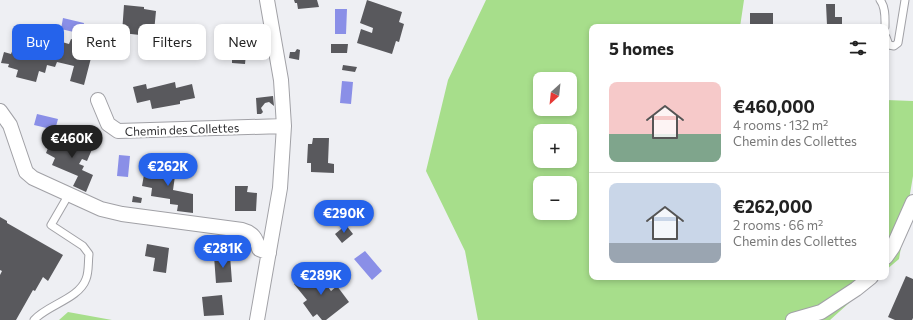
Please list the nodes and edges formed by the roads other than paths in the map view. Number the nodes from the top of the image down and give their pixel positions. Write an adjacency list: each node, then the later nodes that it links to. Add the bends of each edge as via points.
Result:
1 (267, 0): 8 (street, via 281,80)
2 (880, 0): 4 (lane)
3 (905, 0): 5 (lane, via 898,43 894,46)
4 (885, 24)
5 (889, 45)
6 (98, 100): 8 (street, Chemin des Collettes, via 108,124 118,131)
7 (0, 111): 9 (street, via 10,124 26,172 33,178)
8 (284, 126): 11 (street, via 280,188)
9 (69, 194): 11 (street, via 101,209 122,214 242,230 256,239 259,249); 14 (lane, via 50,225 83,246 89,254 86,280 77,292)
10 (913, 202): 12 (street)
11 (269, 252): 15 (street)
12 (889, 253)
13 (867, 280): 16 (street, via 822,312)
14 (34, 320)
15 (257, 320)
16 (793, 320)

